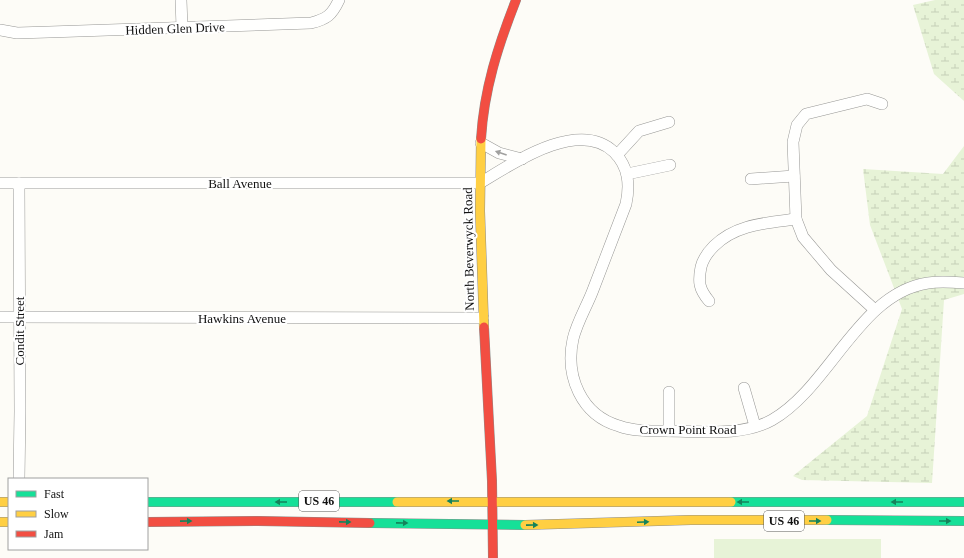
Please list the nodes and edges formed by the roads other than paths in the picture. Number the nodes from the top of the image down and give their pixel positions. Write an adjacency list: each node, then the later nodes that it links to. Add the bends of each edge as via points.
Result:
1 (181, 0): 4 (street)
2 (339, 0): 4 (street, Hidden Glen Drive, via 330,15 311,23)
3 (516, 0): 8 (main road, North Beverwyck Road, via 493,62 486,94)
4 (182, 27): 5 (street, Hidden Glen Drive, via 23,33)
5 (0, 30)
6 (882, 104): 13 (street, via 867,99 806,114 797,125 793,142)
7 (669, 122): 9 (street, via 639,131)
8 (481, 143): 10 (street, one-way to 8, via 498,153); 17 (main road, North Beverwyck Road)
9 (617, 155): 10 (street, Crown Point Road, via 604,144 577,140 550,146); 12 (street, Crown Point Road)
10 (522, 158): 17 (street, Crown Point Road)
11 (670, 165): 12 (street)
12 (627, 174): 28 (street, Crown Point Road, via 629,183 626,204 573,337 573,378 585,404 604,421 635,429)
13 (794, 176): 14 (street); 18 (street)
14 (751, 179)
15 (0, 183): 16 (street, Ball Avenue)
16 (19, 183): 17 (street, Ball Avenue); 23 (street, Condit Street)
17 (480, 183): 24 (main road, North Beverwyck Road)
18 (796, 219): 20 (street, via 749,226 724,236 708,252 702,263 699,284); 21 (street, via 803,237 831,270)
19 (964, 283): 21 (street, Crown Point Road, via 926,283 888,299)
20 (708, 301)
21 (875, 310): 27 (street, Crown Point Road, via 798,400 771,421)
22 (0, 317): 23 (street, Hawkins Avenue)
23 (19, 317): 24 (street, Hawkins Avenue); 29 (street, Condit Street)
24 (483, 318): 31 (main road, North Beverwyck Road)
25 (744, 388): 27 (street)
26 (669, 392): 28 (street)
27 (755, 426): 28 (street, Crown Point Road, via 715,431)
28 (669, 431)
29 (19, 478)
30 (148, 502): 31 (main road, US 46, one-way to 30)
31 (492, 502): 32 (main road, US 46, one-way to 31); 35 (main road, North Beverwyck Road)
32 (964, 502)
33 (964, 521): 35 (main road, US 46, one-way to 33, via 548,525 691,520)
34 (148, 522): 35 (main road, US 46, one-way to 35)
35 (492, 524): 36 (main road, North Beverwyck Road)
36 (493, 558)

